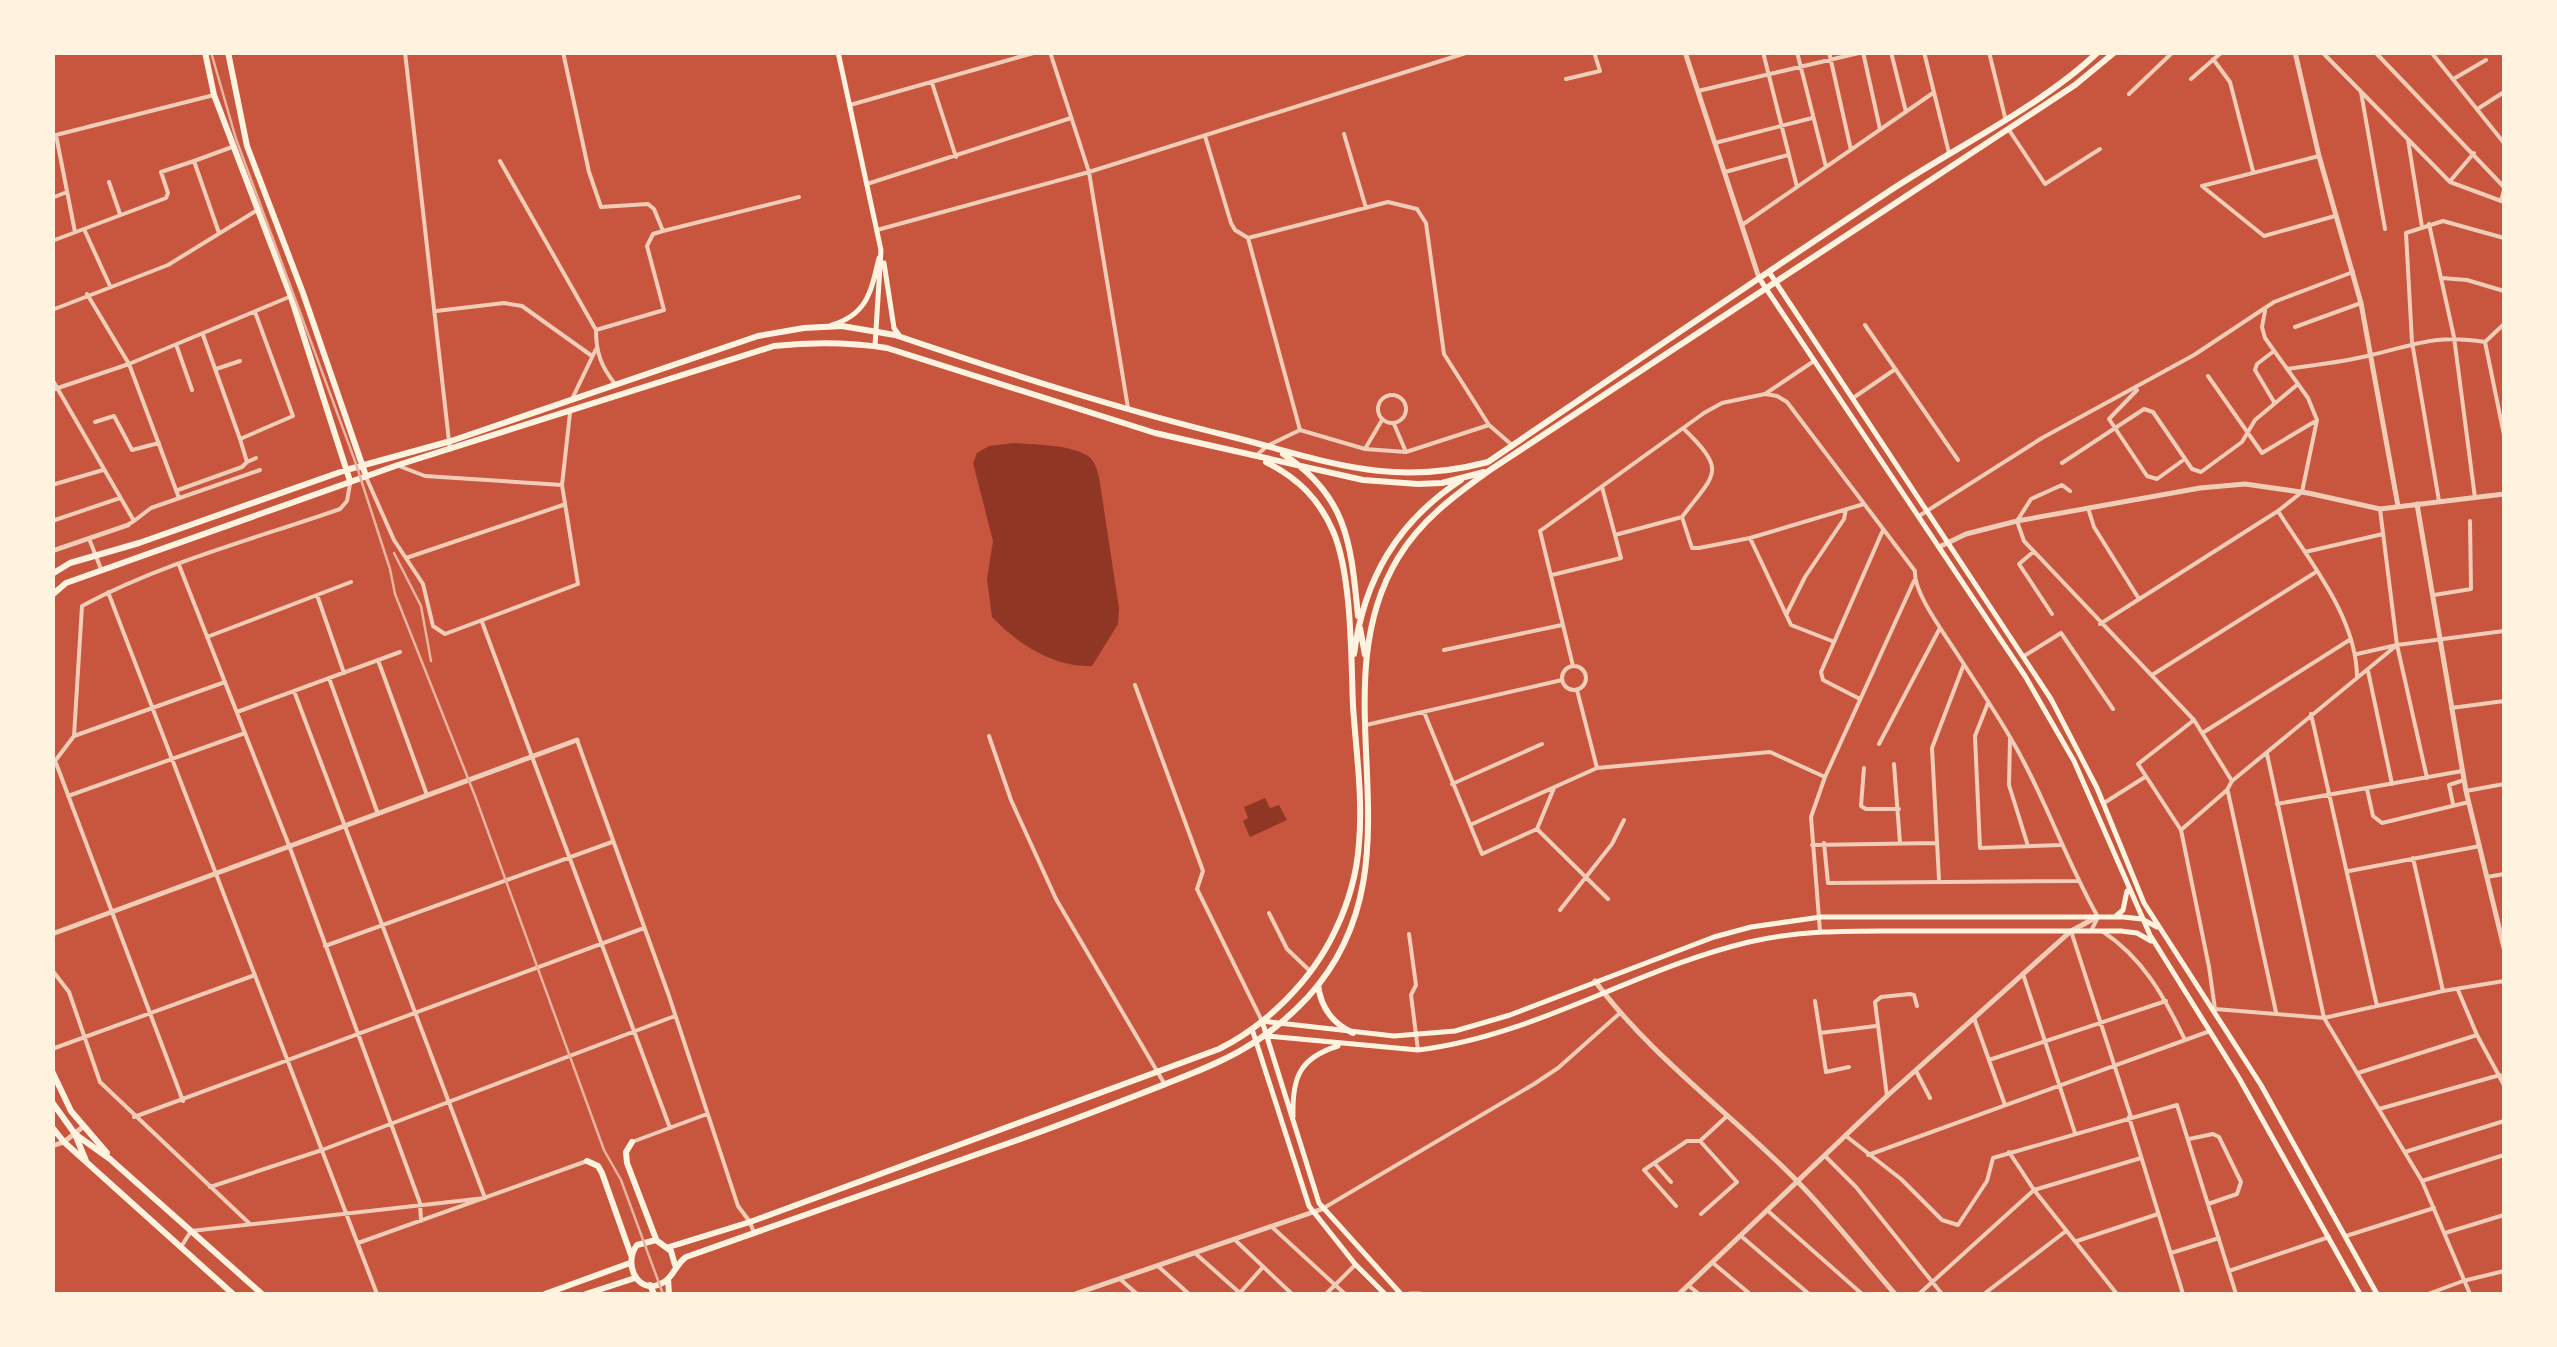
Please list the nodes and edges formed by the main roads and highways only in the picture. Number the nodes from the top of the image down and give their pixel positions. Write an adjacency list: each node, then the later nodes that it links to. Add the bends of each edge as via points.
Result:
1 (204, 52): 21 (main road)
2 (228, 52): 18 (main road, via 248,146)
3 (838, 52): 6 (main road)
4 (2098, 52): 7 (main road, via 2079,71)
5 (2115, 52): 9 (main road)
6 (881, 250): 11 (main road, via 864,305); 12 (main road); 13 (main road)
7 (1768, 272): 8 (main road); 9 (main road)
8 (1759, 278): 10 (main road); 19 (main road)
9 (1776, 283): 10 (main road); 31 (main road, via 2069,731)
10 (1766, 289): 19 (main road); 30 (main road, via 2055,726)
11 (830, 326): 12 (main road); 15 (main road, via 758,336)
12 (878, 331): 13 (main road); 14 (main road)
13 (901, 338): 16 (main road, via 1129,411)
14 (875, 346): 15 (main road, via 774,346); 17 (main road, via 1155,434)
15 (450, 446): 18 (main road); 22 (main road)
16 (1266, 446): 19 (main road, via 1393,474); 20 (main road)
17 (1256, 456): 20 (main road); 29 (main road, via 1308,490 1334,534)
18 (361, 465): 21 (main road); 22 (main road)
19 (1489, 466): 23 (main road); 28 (main road, via 1426,522 1396,560 1377,606)
20 (1303, 467): 23 (main road, via 1400,484); 27 (main road, via 1344,522)
21 (346, 470): 24 (main road); 25 (main road)
22 (366, 476): 24 (main road)
23 (1467, 476): 27 (main road, via 1423,507 1401,533)
24 (350, 482): 26 (main road, via 66,583)
25 (52, 574)
26 (52, 595)
27 (1358, 620): 28 (main road); 29 (main road)
28 (1366, 661): 37 (main road, via 1370,829 1364,882 1346,941)
29 (1352, 665): 38 (main road, via 1360,818 1356,871 1336,930 1310,971)
30 (2127, 888): 32 (main road, via 2123,910); 33 (main road)
31 (2144, 904): 33 (main road); 34 (main road)
32 (2114, 917): 33 (main road); 41 (main road, via 1821,917 1751,927 1486,1023 1415,1036)
33 (2142, 919): 34 (main road); 35 (main road); 36 (main road)
34 (2158, 927): 70 (main road, via 2214,1009)
35 (2129, 932): 36 (main road); 44 (main road, via 1820,931 1720,950 1515,1029 1458,1044 1418,1050)
36 (2155, 944): 69 (main road)
37 (1318, 986): 39 (main road); 41 (main road, via 1325,1010)
38 (1262, 1021): 39 (main road); 40 (main road); 42 (main road)
39 (1281, 1024): 41 (main road); 42 (main road)
40 (1252, 1029): 43 (main road); 55 (main road, via 1158,1072)
41 (1353, 1033)
42 (1267, 1036): 43 (main road); 44 (main road); 47 (main road)
43 (1256, 1044): 57 (main road, via 1083,1117); 67 (main road, via 1312,1212)
44 (1342, 1045): 47 (main road, via 1321,1051 1300,1071 1292,1094)
45 (52, 1072): 51 (main road)
46 (52, 1102): 49 (main road)
47 (1294, 1124): 68 (main road, via 1322,1209)
48 (52, 1127): 53 (main road)
49 (75, 1134): 51 (main road); 53 (main road)
50 (632, 1142): 54 (main road, via 627,1162)
51 (110, 1159): 62 (main road)
52 (587, 1161): 56 (main road, via 604,1176)
53 (87, 1164): 61 (main road)
54 (656, 1240): 55 (main road); 56 (main road, via 641,1242)
55 (668, 1248): 57 (main road)
56 (630, 1259): 58 (main road); 63 (main road)
57 (674, 1265): 59 (main road)
58 (635, 1278): 60 (main road); 64 (main road)
59 (668, 1279): 60 (main road); 66 (main road)
60 (650, 1285): 65 (main road)
61 (232, 1294)
62 (262, 1294)
63 (545, 1294)
64 (586, 1294)
65 (654, 1294)
66 (669, 1294)
67 (1385, 1294)
68 (1400, 1294)
69 (2360, 1294)
70 (2378, 1294)

